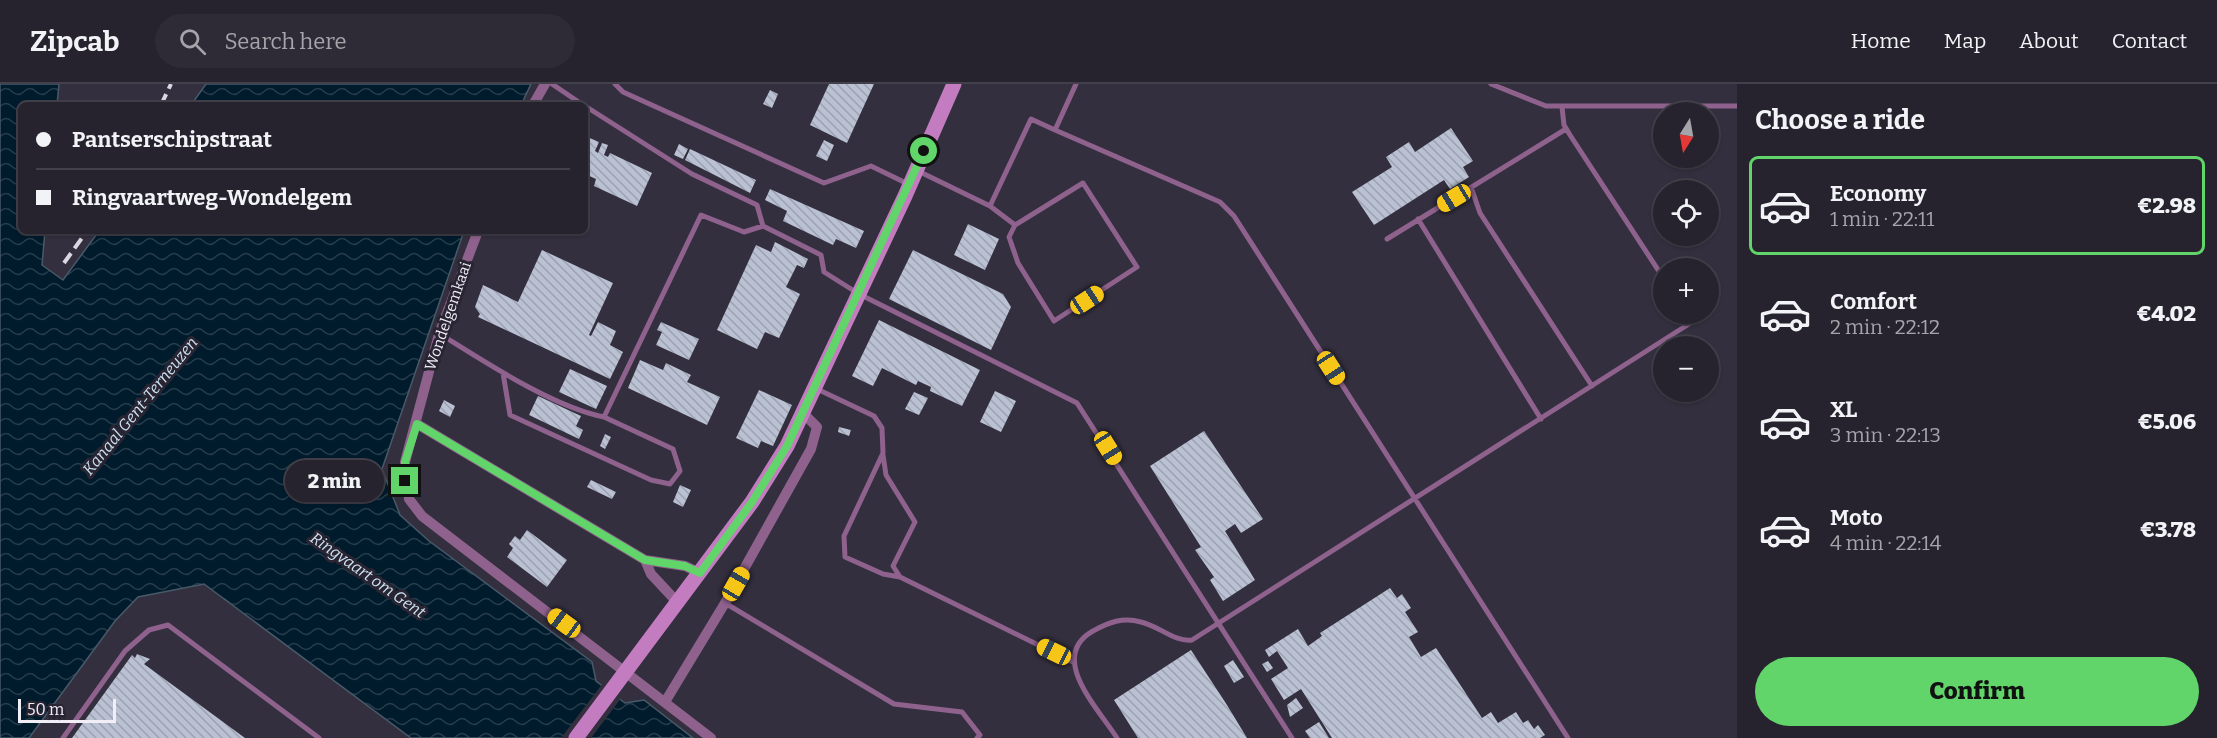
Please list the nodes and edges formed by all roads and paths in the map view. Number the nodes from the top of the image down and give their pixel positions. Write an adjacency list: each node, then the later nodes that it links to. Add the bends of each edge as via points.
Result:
1 (544, 84): 7 (street)
2 (552, 84): 8 (lane)
3 (615, 84): 14 (lane, via 623,92 824,183 871,166)
4 (954, 84): 14 (main road)
5 (1076, 84): 13 (lane)
6 (1491, 84): 10 (lane, via 1534,103)
7 (535, 102)
8 (578, 102)
9 (1737, 106): 10 (lane)
10 (1562, 107): 12 (lane)
11 (588, 109): 19 (lane, via 692,174 757,205)
12 (1566, 129): 15 (lane); 22 (lane)
13 (1055, 130): 16 (lane, via 1031,119); 34 (lane, via 1227,208)
14 (913, 178): 16 (lane); 23 (main road)
15 (1471, 187): 17 (lane); 27 (lane, via 1480,213)
16 (990, 206): 18 (lane)
17 (1418, 219): 21 (lane); 31 (lane)
18 (1015, 225): 18 (lane, via 1009,235 1018,263 1054,321 1137,267 1083,183)
19 (763, 226): 23 (lane, via 821,255 824,272); 30 (lane, via 744,232 701,215)
20 (477, 234): 25 (street, Wondelgemkaai)
21 (1387, 239)
22 (1653, 262)
23 (860, 294): 28 (main road); 40 (lane, via 1077,403)
24 (1689, 324): 27 (lane)
25 (439, 334): 26 (lane); 32 (street, Wondelgemkaai)
26 (503, 373): 30 (lane, via 586,414); 30 (lane, via 510,415 651,480 670,484 680,471 673,449)
27 (1592, 386): 31 (lane)
28 (816, 388): 29 (main road); 33 (lane, via 874,416 882,428)
29 (804, 414): 36 (main road, via 770,476); 39 (street, via 817,427 811,449)
30 (604, 417)
31 (1541, 419): 34 (lane)
32 (417, 424): 35 (street); 42 (street, Wondelgemkaai, via 405,462 405,481 409,499 422,516)
33 (883, 453): 37 (lane, via 886,475 915,522 893,566); 37 (lane, via 843,536 845,557)
34 (1416, 500): 40 (lane); 50 (lane)
35 (645, 560): 36 (street, via 685,566); 38 (street, via 651,574)
36 (700, 573): 38 (main road)
37 (900, 577): 41 (lane)
38 (678, 603): 45 (main road)
39 (725, 603): 42 (street); 47 (lane, via 894,704 962,712 980,735)
40 (1219, 623): 41 (lane, via 1186,640 1142,622 1117,620 1084,636 1074,649); 49 (lane)
41 (1073, 662): 48 (lane, via 1077,675)
42 (665, 702): 46 (street, Wondelgemkaai)
43 (63, 738): 44 (lane, via 125,651 149,630 168,625)
44 (319, 738)
45 (576, 738)
46 (711, 738)
47 (977, 738)
48 (1117, 738)
49 (1292, 738)
50 (1568, 738)

